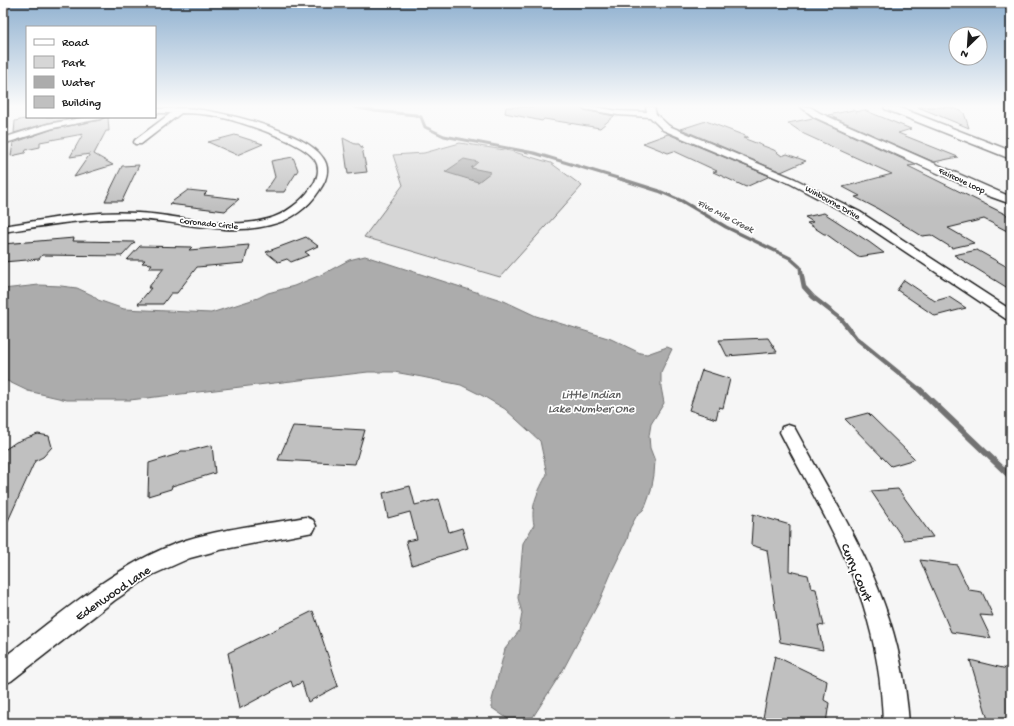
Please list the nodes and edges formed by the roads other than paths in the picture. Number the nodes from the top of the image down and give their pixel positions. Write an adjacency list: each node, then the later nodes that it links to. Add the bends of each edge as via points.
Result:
1 (294, 141): 7 (street, Coronado Circle, via 314,152 323,171 320,182 307,198 279,219 262,224 227,226 168,218 122,216 71,219)
2 (695, 141): 8 (street, Winbourne Drive, via 831,200)
3 (874, 141): 6 (street, Faircove Loop)
4 (975, 141): 5 (street)
5 (1011, 155)
6 (1011, 201)
7 (3, 229)
8 (1011, 316)
9 (788, 432): 12 (street, Curry Court, via 847,543 868,591 883,638 892,679)
10 (306, 526): 11 (street, Edenwood Lane, via 187,549 145,568 107,593)
11 (3, 673)
12 (896, 723)

